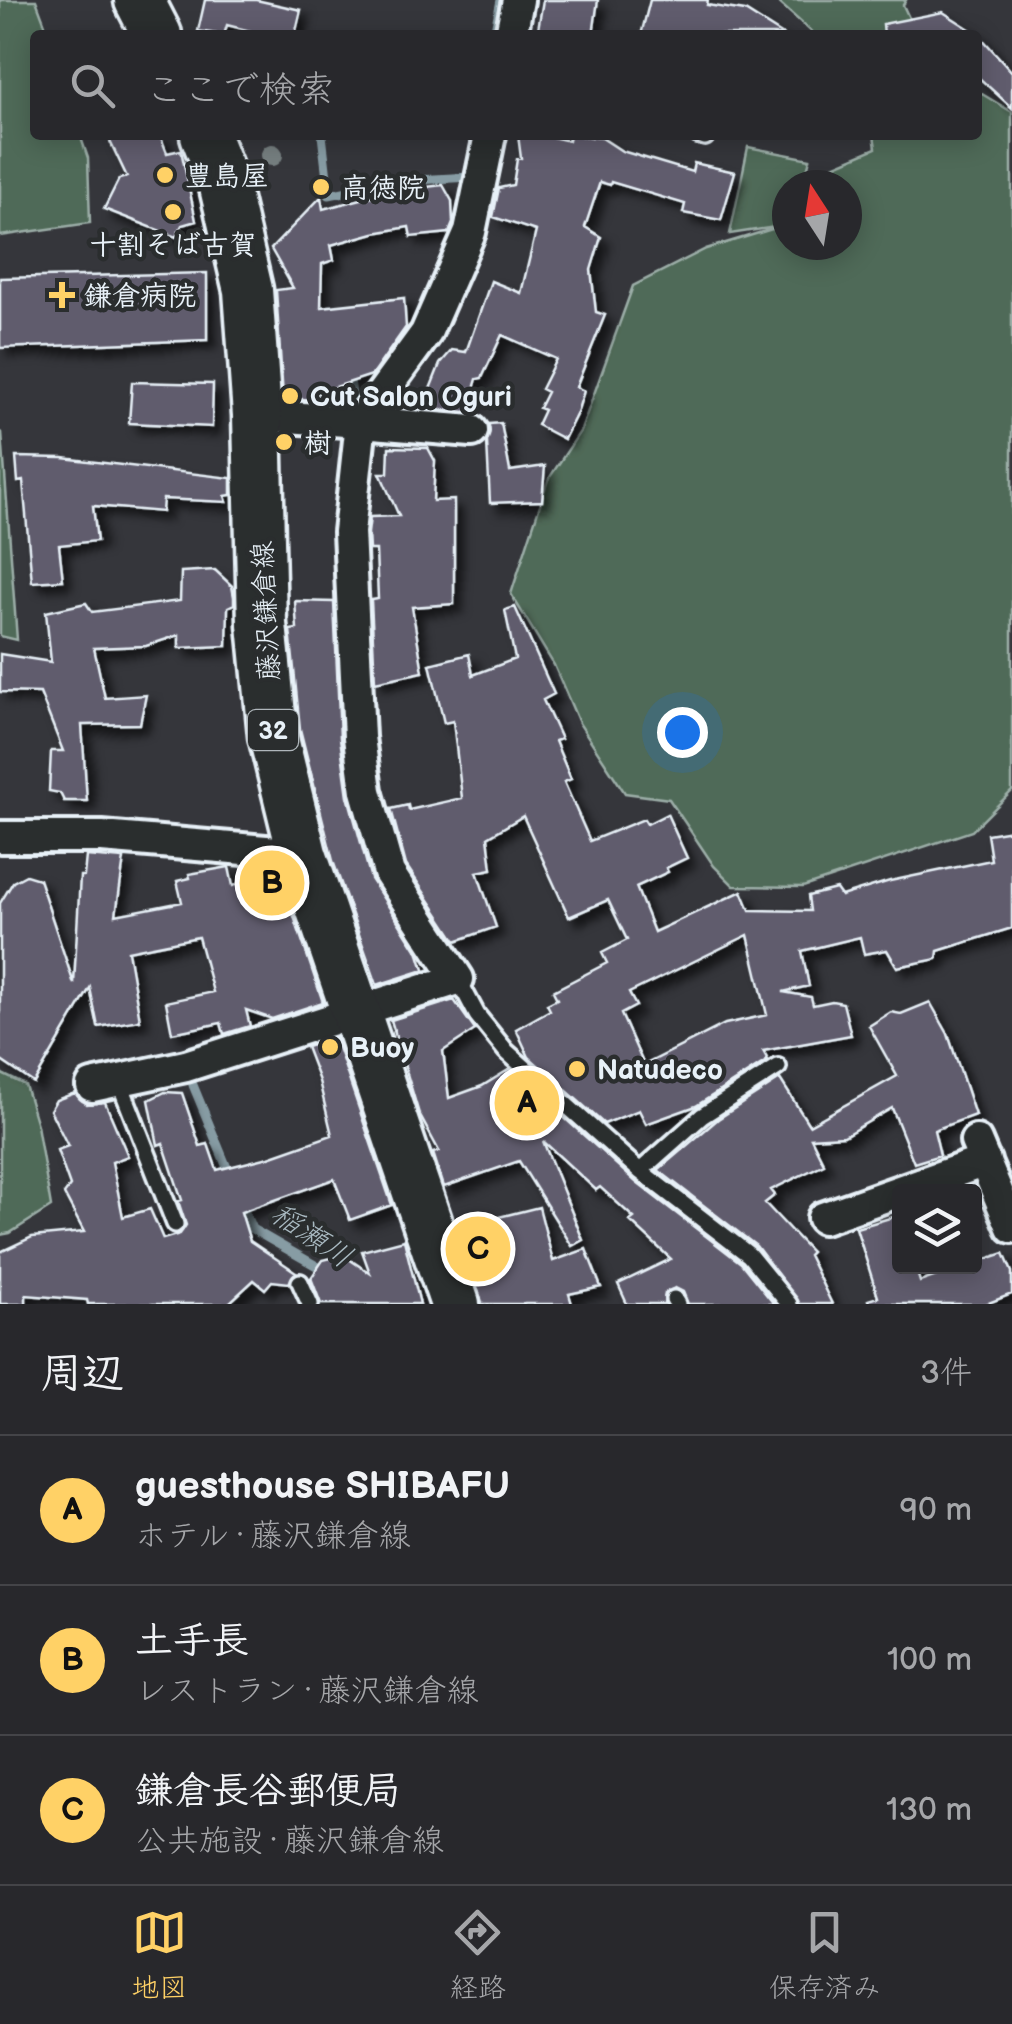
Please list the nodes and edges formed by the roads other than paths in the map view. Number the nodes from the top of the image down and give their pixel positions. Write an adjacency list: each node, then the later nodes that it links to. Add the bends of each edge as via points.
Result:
1 (139, 0): 3 (main road)
2 (518, 0): 4 (street)
3 (154, 30)
4 (511, 30)
5 (207, 140): 7 (main road, 藤沢鎌倉線 / 32, via 248,290)
6 (489, 140): 8 (street, via 470,232 426,332)
7 (257, 415): 8 (street); 11 (main road, 藤沢鎌倉線 / 32, via 262,624 273,735)
8 (361, 422): 9 (street); 12 (street, via 350,532 366,791 389,873)
9 (472, 430)
10 (0, 838): 11 (street, via 102,837)
11 (302, 854): 13 (main road, 藤沢鎌倉線 / 32)
12 (458, 979): 13 (street); 16 (lane, via 506,1051)
13 (356, 1012): 15 (street, via 186,1066); 22 (main road, 藤沢鎌倉線 / 32)
14 (778, 1067): 16 (lane, via 702,1116)
15 (106, 1083): 18 (lane)
16 (640, 1171): 23 (lane, via 749,1255)
17 (822, 1218): 19 (street, via 980,1151)
18 (175, 1224)
19 (1012, 1227)
20 (300, 1282): 21 (lane)
21 (310, 1304)
22 (455, 1304)
23 (789, 1304)

